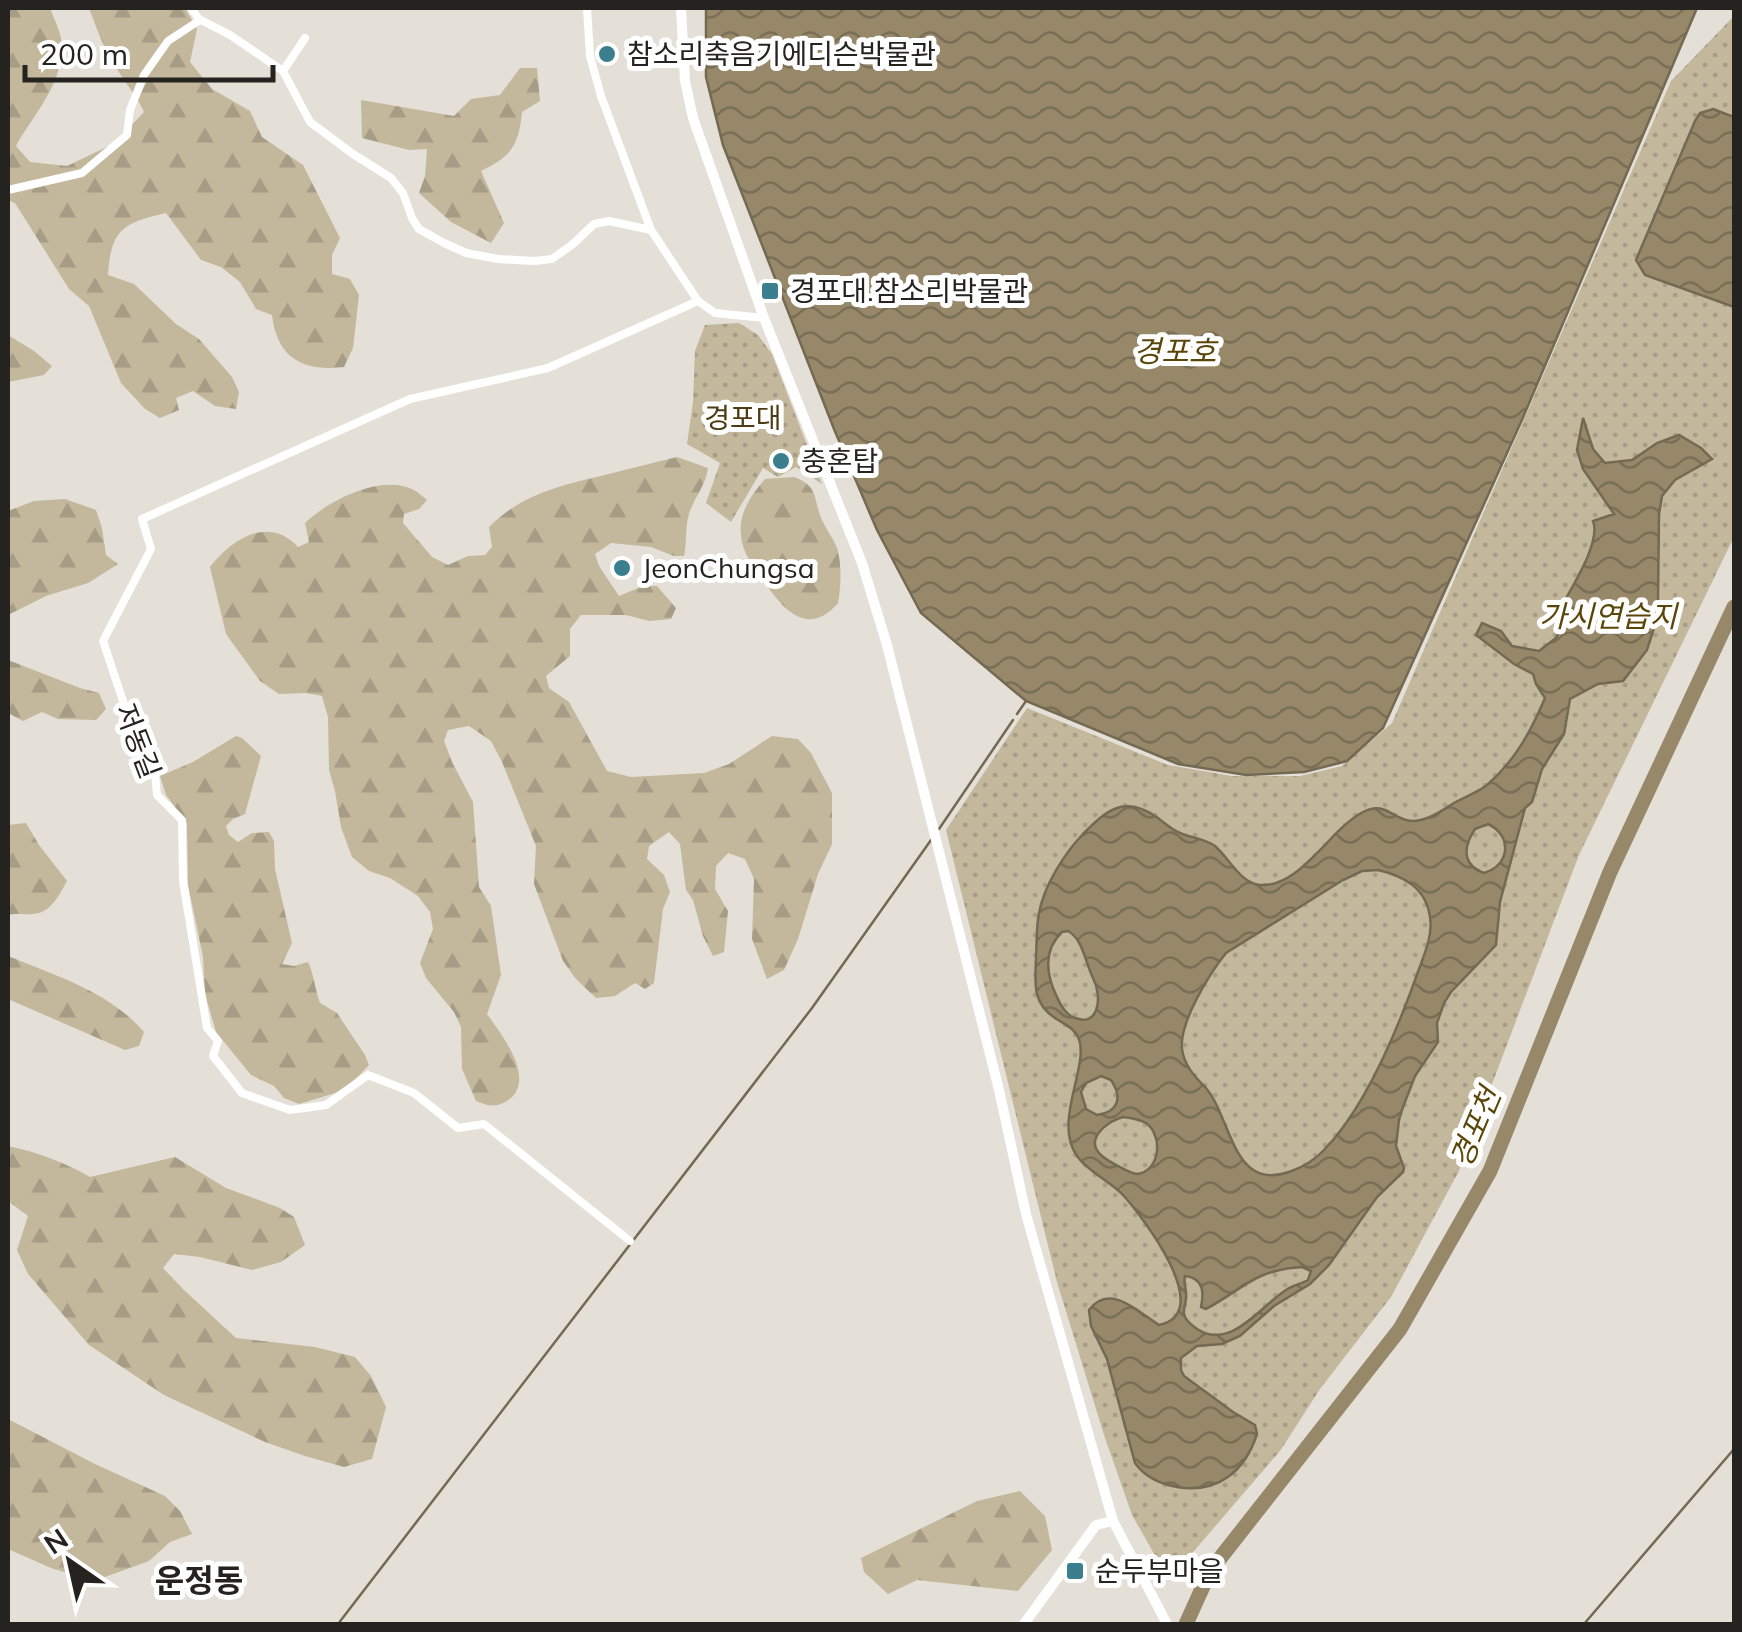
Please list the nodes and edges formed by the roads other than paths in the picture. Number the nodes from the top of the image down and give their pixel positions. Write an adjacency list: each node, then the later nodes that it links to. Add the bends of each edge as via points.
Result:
1 (191, 8): 4 (street)
2 (587, 8): 8 (street, via 590,56)
3 (681, 8): 10 (street, via 693,118)
4 (200, 20): 6 (street); 7 (street, via 168,41 144,75 128,136 82,173)
5 (305, 38): 6 (street)
6 (283, 71): 8 (street, via 310,122 391,178 419,230 466,253 534,262 552,259 594,224)
7 (8, 190)
8 (651, 230): 9 (street)
9 (698, 301): 10 (street, via 715,313); 11 (street, 저동길, via 548,368 410,399 142,519 151,549 103,641 134,734 155,773 157,794 182,820 183,882 207,1028 218,1041 212,1056 242,1093 290,1110 326,1105 368,1075 380,1079 414,1093 458,1128 484,1124)
10 (764, 318): 12 (street, via 887,644 1026,1214)
11 (630, 1241)
12 (1113, 1521): 13 (street, via 1096,1525); 14 (street)
13 (1024, 1624)
14 (1167, 1624)

